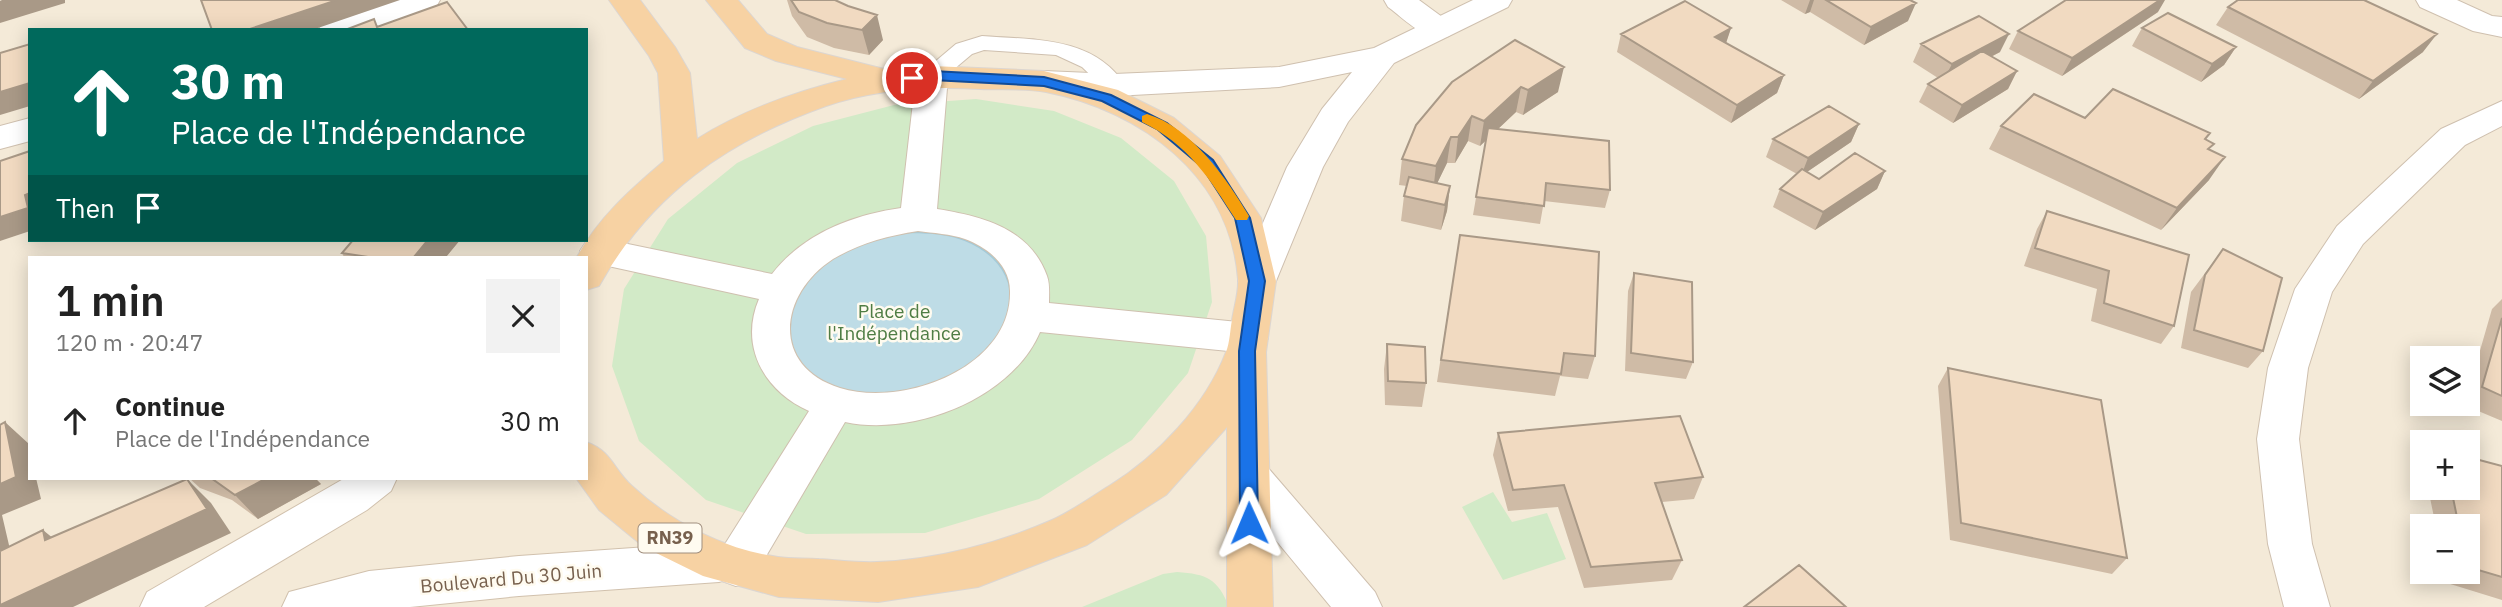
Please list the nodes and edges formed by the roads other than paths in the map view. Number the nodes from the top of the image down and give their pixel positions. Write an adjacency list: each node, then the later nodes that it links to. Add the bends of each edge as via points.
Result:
1 (425, 0): 8 (street)
2 (624, 0): 19 (highway, via 674,73)
3 (721, 0): 13 (highway, via 756,41 787,54)
4 (1399, 0): 9 (street)
5 (1497, 0): 9 (street)
6 (2431, 0): 7 (street)
7 (2493, 26): 10 (street)
8 (340, 28)
9 (1438, 29): 11 (street)
10 (2502, 53)
11 (1383, 55): 15 (street, via 1279,77); 22 (street, via 1334,117 1305,167)
12 (932, 75): 13 (highway); 14 (highway); 15 (lane, via 964,49 982,43 1060,48 1090,62); 20 (street)
13 (892, 80): 19 (highway, via 818,97 770,115)
14 (1044, 81): 15 (street); 22 (highway, via 1107,98 1162,126 1208,164 1243,218)
15 (1114, 85)
16 (2502, 112): 36 (street, via 2443,146 2350,234 2314,289 2288,368 2278,439 2290,544)
17 (28, 130): 18 (street)
18 (0, 138)
19 (682, 165): 21 (highway, via 636,205)
20 (918, 218): 23 (street, via 869,226 832,242 808,258); 24 (street, via 948,219 997,238 1027,272 1032,293)
21 (593, 264): 23 (street)
22 (1257, 281): 25 (highway)
23 (781, 290): 26 (street, via 769,323 780,367 797,385)
24 (1030, 316): 25 (street); 26 (street, via 1020,340 1003,361 949,396 883,410)
25 (1248, 344): 28 (highway); 31 (highway, via 1209,422 1151,482 1071,532 978,567)
26 (835, 403): 30 (street)
27 (588, 462): 30 (highway, RN39, via 614,497 660,534)
28 (1248, 475): 34 (highway); 35 (street)
29 (373, 480): 32 (street)
30 (728, 564): 31 (highway, RN39); 33 (street, Boulevard Du 30 Juin, via 519,576 369,591)
31 (792, 592)
32 (163, 607)
33 (305, 607)
34 (1250, 607)
35 (1359, 607)
36 (2307, 607)

